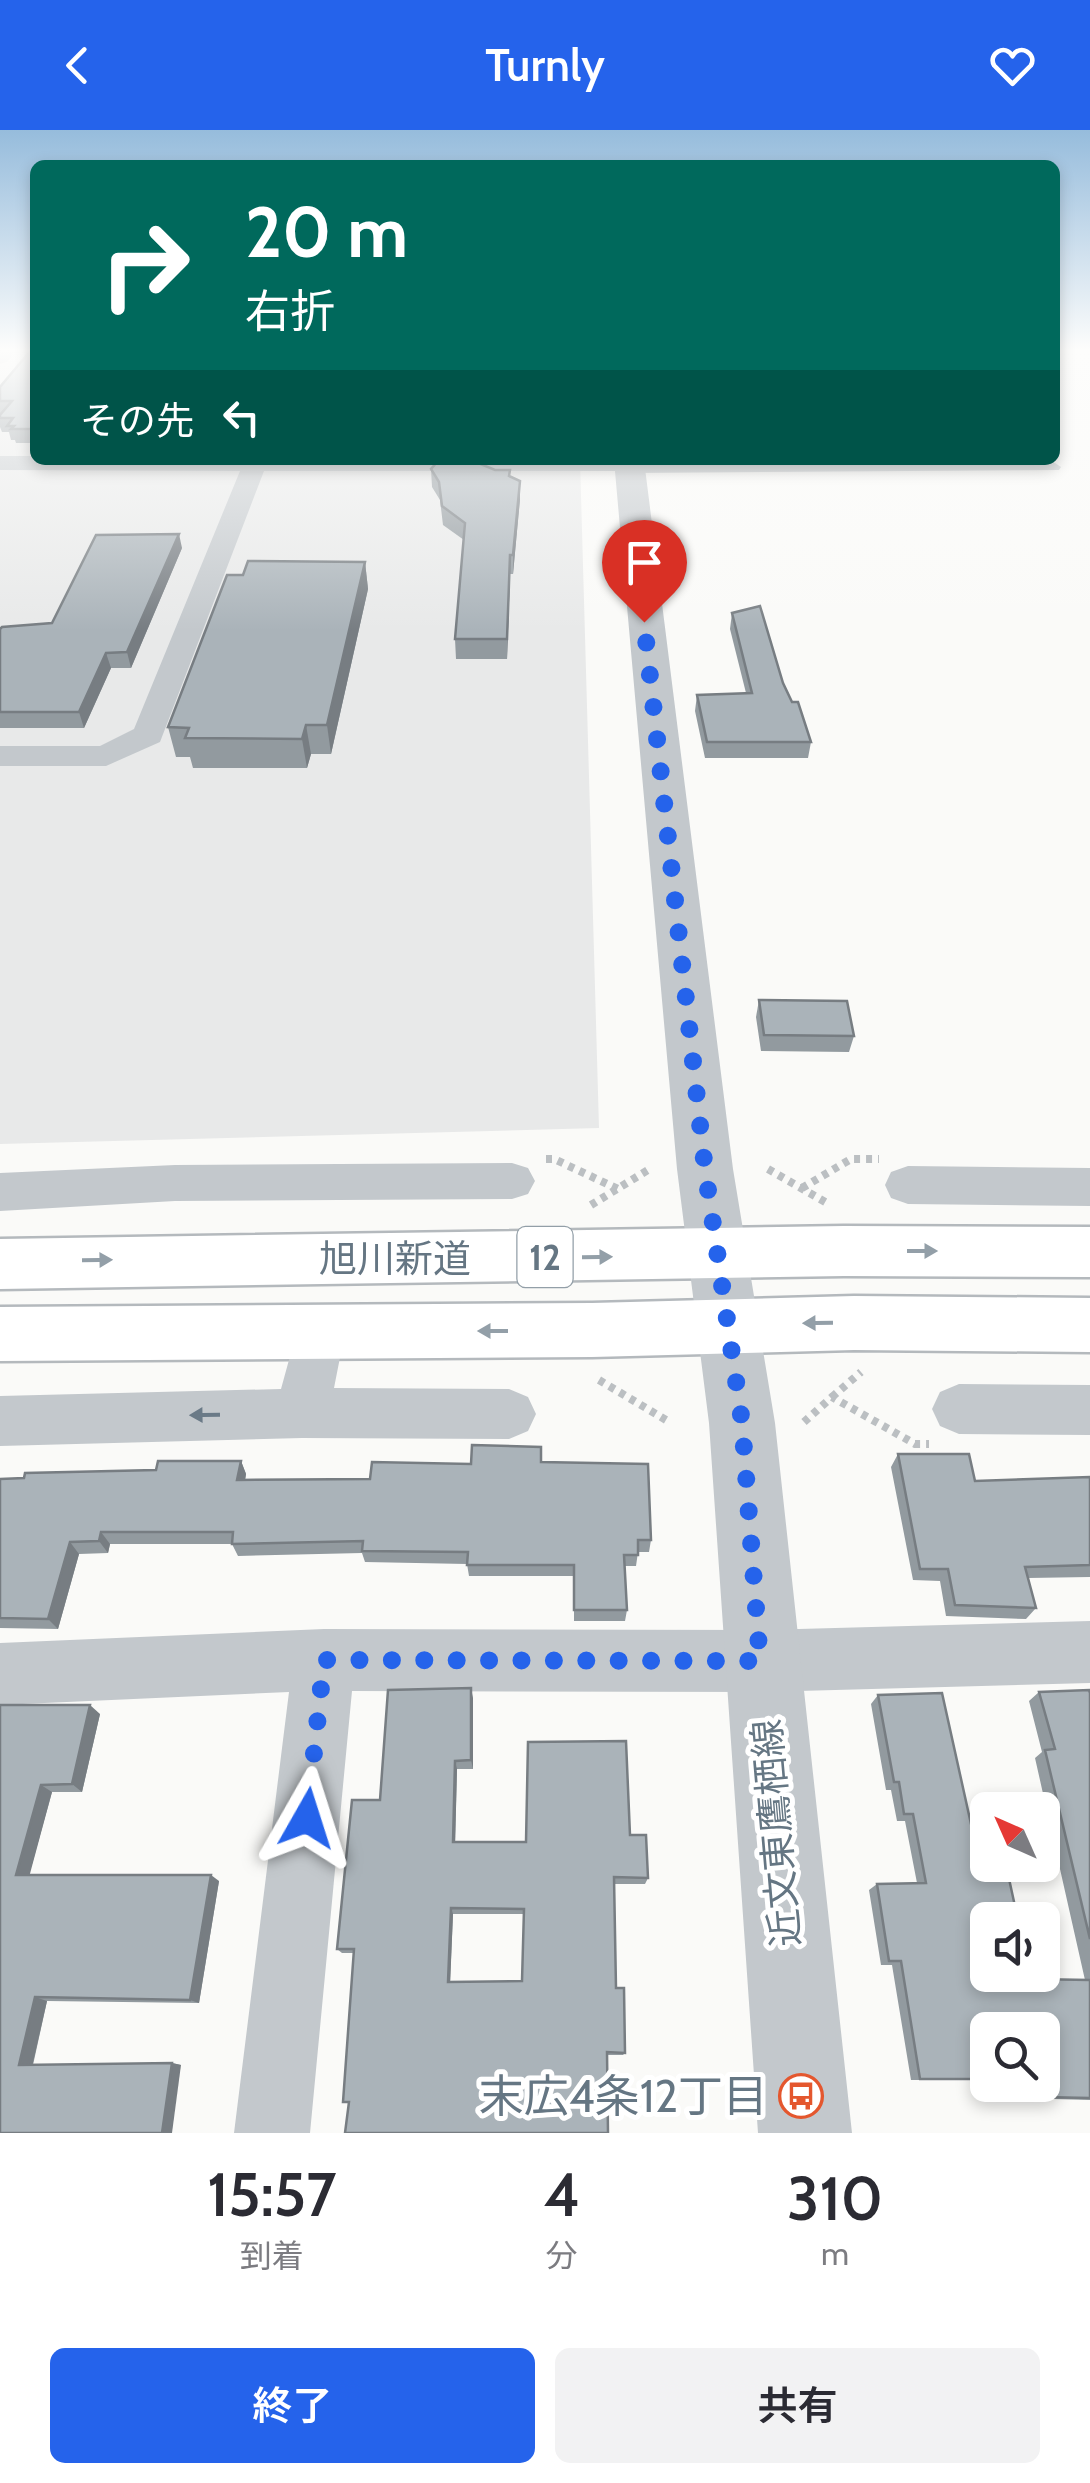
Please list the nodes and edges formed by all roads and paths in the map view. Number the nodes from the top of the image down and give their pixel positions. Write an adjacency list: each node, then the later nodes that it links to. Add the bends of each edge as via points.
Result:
1 (0, 463): 2 (street)
2 (30, 463)
3 (254, 465): 7 (street, via 148,736 106,756)
4 (629, 465): 18 (street, 近文東鷹栖線)
5 (771, 465): 6 (lane)
6 (1055, 467)
7 (0, 756)
8 (768, 1169): 15 (path)
9 (648, 1170): 14 (path)
10 (512, 1181): 13 (street)
11 (908, 1185): 12 (street)
12 (1090, 1186)
13 (0, 1192)
14 (592, 1205)
15 (837, 1208)
16 (1090, 1252): 18 (highway, 旭川新道 / 12, one-way to 16)
17 (0, 1264): 18 (highway, 旭川新道 / 12, one-way to 18)
18 (721, 1290): 19 (highway, 旭川新道 / 12, one-way to 18); 20 (highway, 旭川新道 / 12, one-way to 20); 35 (street, 近文東鷹栖線, via 742,1422)
19 (1090, 1326)
20 (318, 1332): 21 (highway, 旭川新道 / 12); 27 (street)
21 (0, 1334)
22 (862, 1372): 24 (path)
23 (590, 1374): 29 (path)
24 (832, 1398): 31 (path); 32 (path)
25 (959, 1409): 26 (street)
26 (1090, 1410)
27 (302, 1413): 28 (street); 30 (street, one-way to 30)
28 (509, 1414)
29 (666, 1420)
30 (0, 1421)
31 (804, 1422)
32 (915, 1444)
33 (1090, 1652): 35 (street)
34 (324, 1660): 35 (street); 36 (street); 37 (street)
35 (760, 1661): 38 (street, 近文東鷹栖線)
36 (0, 1674)
37 (272, 2133)
38 (805, 2133)

